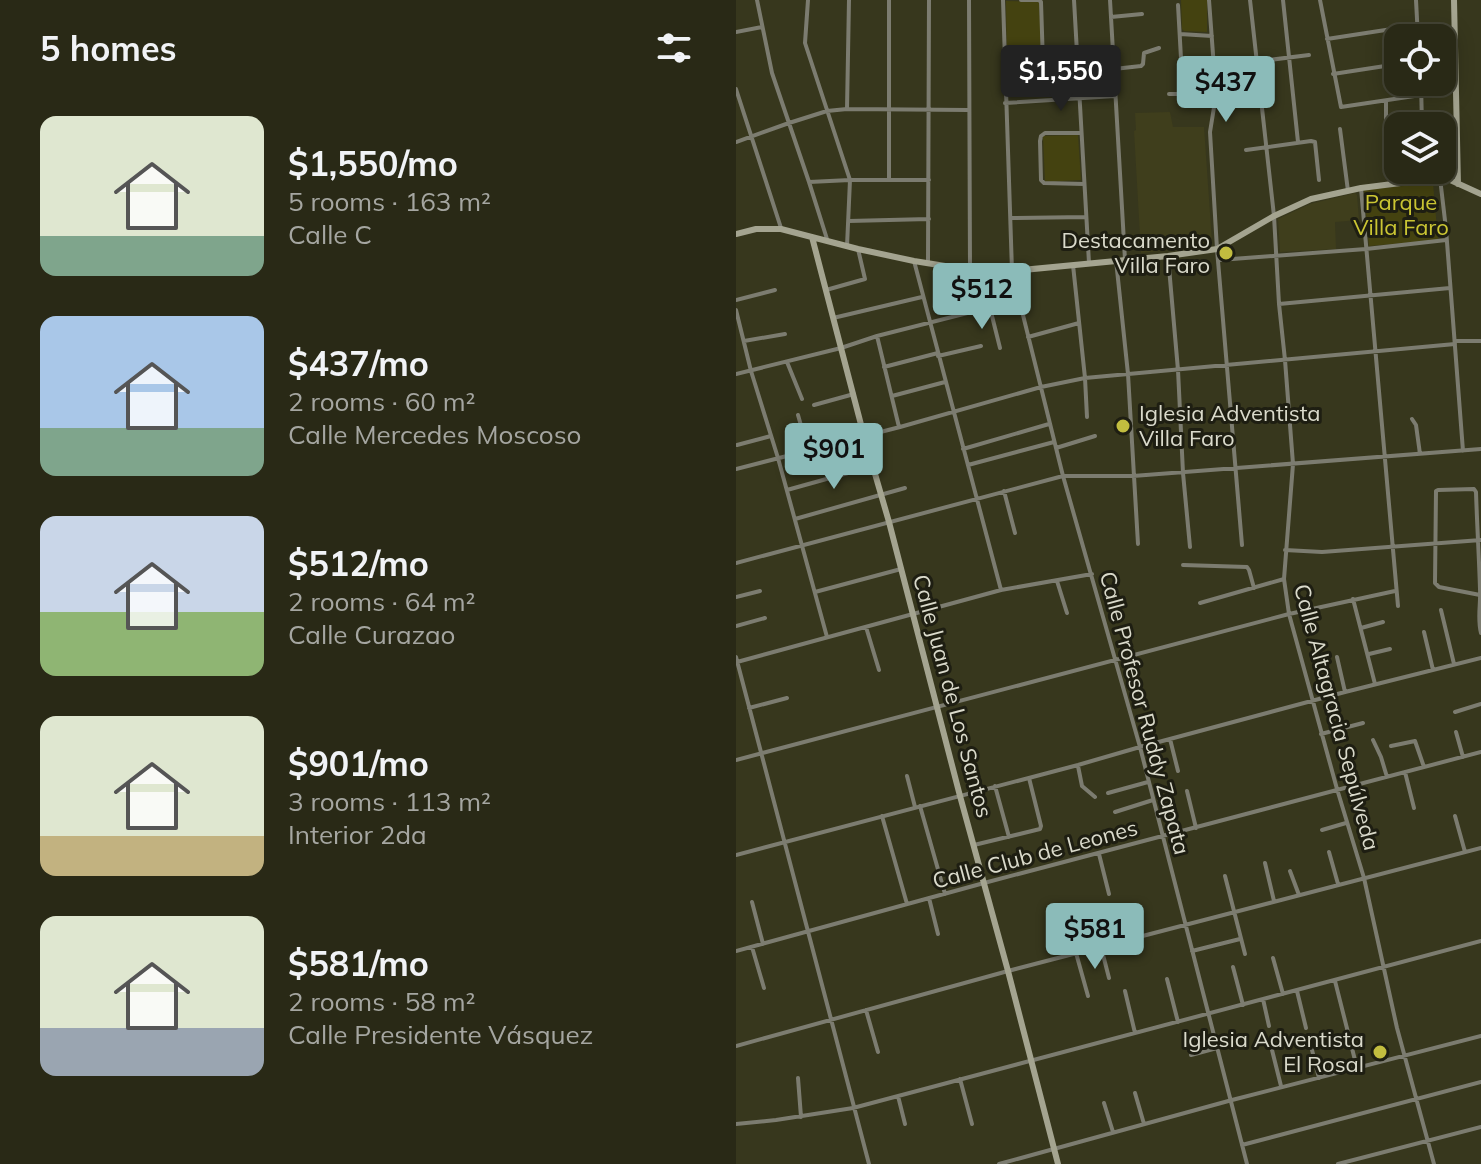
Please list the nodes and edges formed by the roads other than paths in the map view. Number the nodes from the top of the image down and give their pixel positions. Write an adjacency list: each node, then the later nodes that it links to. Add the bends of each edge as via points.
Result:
1 (757, 0): 23 (street)
2 (808, 0): 50 (street, via 805,43)
3 (849, 0): 48 (street)
4 (889, 0): 51 (street)
5 (929, 0): 52 (street)
6 (969, 0): 49 (street)
7 (1003, 0): 35 (street, Calle Profesor Ruddy Zapata)
8 (1021, 0): 35 (street, via 1041,2 1043,63)
9 (1074, 0): 45 (street)
10 (1110, 0): 20 (street)
11 (1209, 0): 27 (street)
12 (1250, 0): 32 (street, Calle Altagracia Sepúlveda)
13 (1283, 0): 31 (street)
14 (1320, 0): 15 (street); 28 (street)
15 (1326, 0)
16 (1416, 0): 21 (street)
17 (1454, 0): 22 (street)
18 (1178, 5): 26 (street)
19 (1142, 14): 20 (street)
20 (1111, 17): 36 (street)
21 (1418, 24)
22 (1454, 24)
23 (762, 27): 25 (street); 54 (street)
24 (1384, 30): 28 (street)
25 (736, 32)
26 (1180, 34): 27 (street); 40 (street)
27 (1212, 36): 41 (street)
28 (1327, 39): 37 (street)
29 (1159, 48): 36 (street, via 1144,53 1141,66)
30 (1309, 55): 31 (street)
31 (1290, 58): 32 (street); 59 (street)
32 (1257, 62): 33 (street); 60 (street, Calle Altagracia Sepúlveda)
33 (1237, 64)
34 (1384, 66): 37 (street)
35 (1004, 67): 47 (street, Calle Profesor Ruddy Zapata)
36 (1114, 69): 42 (street)
37 (1333, 74): 46 (street, via 1341,107)
38 (736, 89): 57 (street)
39 (1169, 94): 40 (street)
40 (1183, 94): 41 (street)
41 (1216, 95): 86 (street, via 1210,132)
42 (1115, 96): 45 (street); 91 (street)
43 (1415, 96): 46 (street)
44 (1456, 96): 70 (street)
45 (1079, 98): 47 (street); 56 (street)
46 (1386, 101): 53 (street)
47 (1005, 103): 76 (street, Calle Profesor Ruddy Zapata)
48 (847, 109): 50 (street); 51 (street)
49 (968, 110): 52 (street); 97 (street)
50 (827, 111): 54 (street); 62 (street)
51 (888, 111): 52 (street); 63 (street)
52 (929, 111): 64 (street)
53 (1386, 112)
54 (789, 123): 57 (street); 66 (street)
55 (1340, 129): 72 (street)
56 (1081, 133): 67 (street); 67 (street, via 1041,136 1041,180)
57 (752, 137): 58 (street); 79 (street)
58 (736, 142)
59 (1298, 142): 60 (street); 65 (street, via 1315,142)
60 (1267, 147): 61 (street); 74 (street, Calle Altagracia Sepúlveda)
61 (1246, 150)
62 (850, 180): 63 (street); 66 (street); 78 (street)
63 (889, 180): 64 (street)
64 (929, 180): 77 (street)
65 (1319, 180)
66 (809, 182): 83 (street)
67 (1084, 184): 75 (street)
68 (1393, 184): 71 (street)
69 (1441, 184): 82 (street)
70 (1458, 184): 73 (street)
71 (1361, 188): 72 (street); 87 (street)
72 (1348, 191): 74 (street, via 1311,199)
73 (1481, 194)
74 (1274, 216): 86 (street); 89 (street, Calle Altagracia Sepúlveda)
75 (1086, 217): 76 (street); 95 (street)
76 (1011, 218): 98 (street, Calle Profesor Ruddy Zapata)
77 (929, 219): 78 (street); 94 (street)
78 (849, 221): 84 (street)
79 (781, 229): 80 (street); 81 (street)
80 (737, 231)
81 (812, 237): 83 (street); 101 (street, Calle Juan de Los Santos)
82 (1446, 240): 87 (street); 99 (street)
83 (827, 241): 84 (street)
84 (847, 246): 85 (street)
85 (858, 249): 93 (street); 101 (street, via 865,279)
86 (1217, 249): 88 (street); 92 (street)
87 (1366, 249): 89 (street); 103 (street)
88 (1168, 256): 91 (street); 127 (street)
89 (1276, 256): 92 (street); 106 (street, Calle Altagracia Sepúlveda)
90 (1116, 260): 91 (street); 95 (street); 130 (street)
91 (1125, 260)
92 (1219, 260): 125 (street)
93 (914, 261): 94 (street); 102 (street)
94 (928, 263): 97 (street)
95 (1089, 263): 96 (street)
96 (1073, 265): 98 (street); 111 (street)
97 (970, 270): 98 (street)
98 (1012, 271): 105 (street, Calle Profesor Ruddy Zapata)
99 (1450, 288): 103 (street); 117 (street)
100 (775, 290): 104 (street)
101 (826, 290): 109 (street, Calle Juan de Los Santos)
102 (922, 297): 109 (street); 110 (street)
103 (1370, 297): 106 (street); 121 (street)
104 (736, 300)
105 (1019, 300): 107 (street); 114 (street, Calle Profesor Ruddy Zapata)
106 (1279, 304): 123 (street, Calle Altagracia Sepúlveda)
107 (990, 308): 110 (street); 120 (street)
108 (736, 310): 115 (street)
109 (833, 318): 119 (street, Calle Juan de Los Santos)
110 (930, 323): 113 (street); 122 (street)
111 (1079, 323): 114 (street); 131 (street)
112 (785, 334): 115 (street)
113 (877, 336): 119 (street); 126 (street)
114 (1028, 337): 133 (street, Calle Profesor Ruddy Zapata)
115 (744, 341): 128 (street)
116 (1481, 341): 117 (street)
117 (1455, 342): 121 (street); 152 (street)
118 (981, 346): 122 (street)
119 (841, 348): 124 (street); 134 (street, Calle Juan de Los Santos)
120 (1000, 348)
121 (1376, 352): 123 (street); 154 (street)
122 (938, 354): 126 (street); 132 (street)
123 (1285, 360): 125 (street); 156 (street, Calle Altagracia Sepúlveda)
124 (787, 362): 128 (street); 136 (street)
125 (1228, 366): 127 (street); 159 (street)
126 (884, 367): 135 (street)
127 (1178, 370): 130 (street); 161 (street)
128 (751, 371): 129 (street); 144 (street)
129 (736, 374)
130 (1128, 374): 131 (street); 163 (street)
131 (1085, 378): 133 (street); 140 (street)
132 (945, 382): 135 (street); 138 (street)
133 (1041, 387): 138 (street); 142 (street, Calle Profesor Ruddy Zapata)
134 (854, 394): 137 (street); 145 (street, Calle Juan de Los Santos)
135 (892, 396): 143 (street)
136 (802, 399)
137 (814, 405)
138 (954, 412): 143 (street); 149 (street)
139 (798, 415): 151 (street)
140 (1087, 417)
141 (1412, 419): 153 (street)
142 (1050, 424): 148 (street, Calle Profesor Ruddy Zapata); 149 (street)
143 (900, 427): 145 (street)
144 (771, 436): 147 (street); 155 (street)
145 (864, 436): 151 (street); 158 (street, Calle Juan de Los Santos)
146 (1095, 436): 148 (street)
147 (737, 445)
148 (1056, 445): 157 (street); 162 (street, Calle Profesor Ruddy Zapata)
149 (963, 449): 157 (street)
150 (1481, 449): 152 (street)
151 (808, 450): 155 (street)
152 (1463, 451): 153 (street)
153 (1420, 454): 154 (street)
154 (1385, 457): 156 (street); 176 (street)
155 (778, 458): 160 (street); 165 (street)
156 (1293, 464): 159 (street); 179 (street, Calle Altagracia Sepúlveda)
157 (968, 465): 168 (street)
158 (873, 466): 165 (street); 167 (street, Calle Juan de Los Santos)
159 (1236, 468): 161 (street); 175 (street)
160 (736, 469)
161 (1183, 473): 163 (street); 178 (street)
162 (1063, 476): 163 (street); 166 (street); 183 (street, Calle Profesor Ruddy Zapata)
163 (1133, 476): 174 (street)
164 (905, 488): 167 (street)
165 (787, 490): 169 (street)
166 (1004, 491): 168 (street); 171 (street)
167 (881, 495): 169 (street); 170 (street, Calle Juan de Los Santos)
168 (977, 499): 170 (street); 187 (street)
169 (795, 519): 177 (street)
170 (889, 522): 177 (street); 182 (street, Calle Juan de Los Santos)
171 (1015, 533)
172 (1479, 540): 173 (street); 173 (street, via 1476,490 1436,490); 191 (street)
173 (1436, 542): 176 (street); 191 (street, via 1436,586)
174 (1138, 544)
175 (1242, 545)
176 (1391, 545): 179 (street); 189 (street)
177 (803, 546): 180 (street); 190 (street)
178 (1190, 547)
179 (1285, 550): 184 (street, Calle Altagracia Sepúlveda)
180 (736, 563)
181 (1183, 565): 186 (street, via 1247,567)
182 (901, 569): 190 (street); 197 (street, Calle Juan de Los Santos)
183 (1092, 574): 185 (street); 212 (street, Calle Profesor Ruddy Zapata)
184 (1284, 579): 186 (street); 199 (street, Calle Altagracia Sepúlveda)
185 (1057, 581): 187 (street); 198 (street)
186 (1254, 588): 194 (street)
187 (1001, 590): 197 (street)
188 (760, 591): 192 (street)
189 (1395, 591): 193 (street); 195 (street)
190 (815, 592): 207 (street)
191 (1480, 595): 206 (street)
192 (736, 597)
193 (1353, 599): 199 (street); 204 (street)
194 (1200, 603)
195 (1398, 606)
196 (1441, 610): 214 (street)
197 (913, 613): 203 (street); 223 (street, Calle Juan de Los Santos)
198 (1067, 613)
199 (1289, 614): 212 (street); 220 (street, Calle Altagracia Sepúlveda)
200 (765, 618): 202 (street)
201 (1383, 622): 204 (street)
202 (736, 626)
203 (866, 627): 207 (street); 215 (street)
204 (1361, 628): 209 (street)
205 (1424, 632): 216 (street)
206 (1481, 633)
207 (827, 637): 213 (street)
208 (1390, 649): 209 (street)
209 (1368, 654): 217 (street)
210 (1337, 657): 218 (street)
211 (1481, 658): 214 (street)
212 (1115, 659): 223 (street); 231 (street, Calle Profesor Ruddy Zapata)
213 (736, 660): 222 (street)
214 (1454, 664): 216 (street)
215 (879, 670)
216 (1433, 670): 217 (street)
217 (1375, 684): 218 (street)
218 (1345, 692): 220 (street)
219 (787, 698): 222 (street)
220 (1312, 701): 227 (street, Calle Altagracia Sepúlveda); 228 (street)
221 (1481, 704): 224 (street)
222 (749, 708): 233 (street)
223 (938, 708): 233 (street); 248 (street, Calle Juan de Los Santos)
224 (1455, 712)
225 (1363, 723): 227 (street)
226 (1456, 732): 234 (street)
227 (1321, 734): 245 (street, Calle Altagracia Sepúlveda)
228 (1170, 739): 231 (street); 238 (street)
229 (1373, 740): 241 (street)
230 (1391, 746): 237 (street, via 1415,741)
231 (1140, 747): 236 (street); 243 (street, Calle Profesor Ruddy Zapata)
232 (1481, 752): 234 (street, Calle Club de Leones)
233 (762, 753): 235 (street); 261 (street)
234 (1463, 757): 237 (street, Calle Club de Leones)
235 (736, 760)
236 (1078, 765): 242 (street); 249 (street, via 1082,786)
237 (1424, 767): 239 (street, Calle Club de Leones)
238 (1178, 771)
239 (1405, 772): 241 (street, Calle Club de Leones); 252 (street)
240 (907, 776): 251 (street)
241 (1387, 777): 245 (street, Calle Club de Leones)
242 (1029, 778): 244 (street); 259 (street, via 1041,827)
243 (1148, 782): 247 (street); 250 (street, Calle Profesor Ruddy Zapata)
244 (995, 786): 248 (street); 259 (street)
245 (1337, 789): 256 (street, Calle Altagracia Sepúlveda); 257 (street, Calle Club de Leones)
246 (1187, 791): 257 (street)
247 (1108, 793)
248 (960, 796): 251 (street); 262 (street, Calle Juan de Los Santos)
249 (1095, 797)
250 (1153, 800): 253 (street); 260 (street, Calle Profesor Ruddy Zapata)
251 (918, 807): 254 (street); 274 (street)
252 (1414, 808)
253 (1115, 812)
254 (882, 816): 261 (street); 280 (street)
255 (1455, 816): 265 (street)
256 (1347, 822): 258 (street); 271 (street, Calle Altagracia Sepúlveda)
257 (1196, 828): 260 (street, Calle Club de Leones)
258 (1322, 830)
259 (1009, 837): 262 (street)
260 (1162, 837): 266 (street, Calle Club de Leones); 283 (street, Calle Profesor Ruddy Zapata)
261 (784, 841): 267 (street); 284 (street)
262 (974, 845): 272 (street, Calle Juan de Los Santos)
263 (1481, 848): 265 (street)
264 (1329, 852): 273 (street)
265 (1465, 852): 271 (street)
266 (1099, 854): 272 (street, Calle Club de Leones); 275 (street)
267 (736, 855)
268 (1265, 863): 278 (street)
269 (1290, 871): 276 (street)
270 (1225, 876): 282 (street)
271 (1364, 878): 273 (street); 297 (street, Calle Altagracia Sepúlveda)
272 (984, 883): 274 (street, Calle Club de Leones); 299 (street, Calle Juan de Los Santos)
273 (1338, 885): 276 (street)
274 (945, 894): 277 (street, Calle Club de Leones)
275 (1109, 894)
276 (1299, 895): 278 (street)
277 (929, 898): 280 (street, Calle Club de Leones); 285 (street)
278 (1274, 901): 282 (street)
279 (752, 902): 289 (street)
280 (907, 904): 284 (street, Calle Club de Leones)
281 (1111, 910): 288 (street)
282 (1234, 912): 283 (street); 286 (street)
283 (1185, 925): 288 (street); 293 (street, Calle Profesor Ruddy Zapata)
284 (808, 931): 289 (street, Calle Club de Leones); 312 (street)
285 (938, 934)
286 (1241, 939): 293 (street); 295 (street)
287 (1481, 941): 297 (street)
288 (1120, 942): 291 (street)
289 (763, 944): 290 (street, Calle Club de Leones)
290 (752, 947): 292 (street, Calle Club de Leones); 303 (street)
291 (1101, 947): 294 (street); 300 (street)
292 (736, 951)
293 (1192, 951): 311 (street, Calle Profesor Ruddy Zapata)
294 (1076, 953): 299 (street); 307 (street)
295 (1245, 954)
296 (1273, 958): 306 (street)
297 (1384, 966): 302 (street); 324 (street, Calle Altagracia Sepúlveda)
298 (1233, 967): 309 (street)
299 (1008, 971): 310 (street); 325 (street, Calle Juan de Los Santos)
300 (1109, 978)
301 (1167, 979): 313 (street)
302 (1334, 980): 304 (street); 326 (street)
303 (764, 988)
304 (1297, 990): 306 (street); 315 (street)
305 (1125, 991): 316 (street)
306 (1283, 994): 308 (street)
307 (1088, 996)
308 (1263, 999): 309 (street); 314 (street)
309 (1243, 1005): 311 (street)
310 (866, 1010): 312 (street); 322 (street)
311 (1208, 1014): 313 (street); 320 (street, Calle Profesor Ruddy Zapata)
312 (830, 1020): 319 (street); 337 (street)
313 (1178, 1022): 316 (street)
314 (1269, 1026)
315 (1306, 1028)
316 (1135, 1033): 325 (street)
317 (1481, 1036): 324 (street)
318 (1310, 1042): 328 (street)
319 (736, 1046)
320 (1217, 1048): 323 (street); 335 (street, Calle Profesor Ruddy Zapata)
321 (1272, 1050): 331 (street)
322 (878, 1052)
323 (1191, 1055)
324 (1404, 1056): 326 (street); 334 (street, Calle Altagracia Sepúlveda)
325 (1032, 1060): 329 (street); 347 (street, Calle Juan de Los Santos)
326 (1357, 1068): 328 (street)
327 (798, 1078): 338 (street)
328 (1319, 1078): 331 (street)
329 (960, 1079): 333 (street); 341 (street)
330 (1481, 1082): 334 (street)
331 (1282, 1087): 335 (street)
332 (1135, 1093): 342 (street)
333 (898, 1096): 337 (street); 340 (street)
334 (1416, 1099): 345 (street, Calle Altagracia Sepúlveda); 346 (street)
335 (1232, 1100): 342 (street); 346 (street, Calle Profesor Ruddy Zapata)
336 (1104, 1103): 344 (street)
337 (853, 1108): 338 (street); 348 (street)
338 (801, 1117): 339 (street)
339 (736, 1124)
340 (905, 1124)
341 (972, 1124)
342 (1144, 1124): 344 (street)
343 (1481, 1127): 345 (street)
344 (1113, 1132): 347 (street)
345 (1428, 1141): 352 (street); 353 (street, Calle Altagracia Sepúlveda)
346 (1242, 1145): 351 (street, Calle Profesor Ruddy Zapata)
347 (1054, 1148): 349 (street); 350 (street, Calle Juan de Los Santos)
348 (869, 1164)
349 (999, 1164)
350 (1058, 1164)
351 (1247, 1164)
352 (1338, 1164)
353 (1434, 1164)

